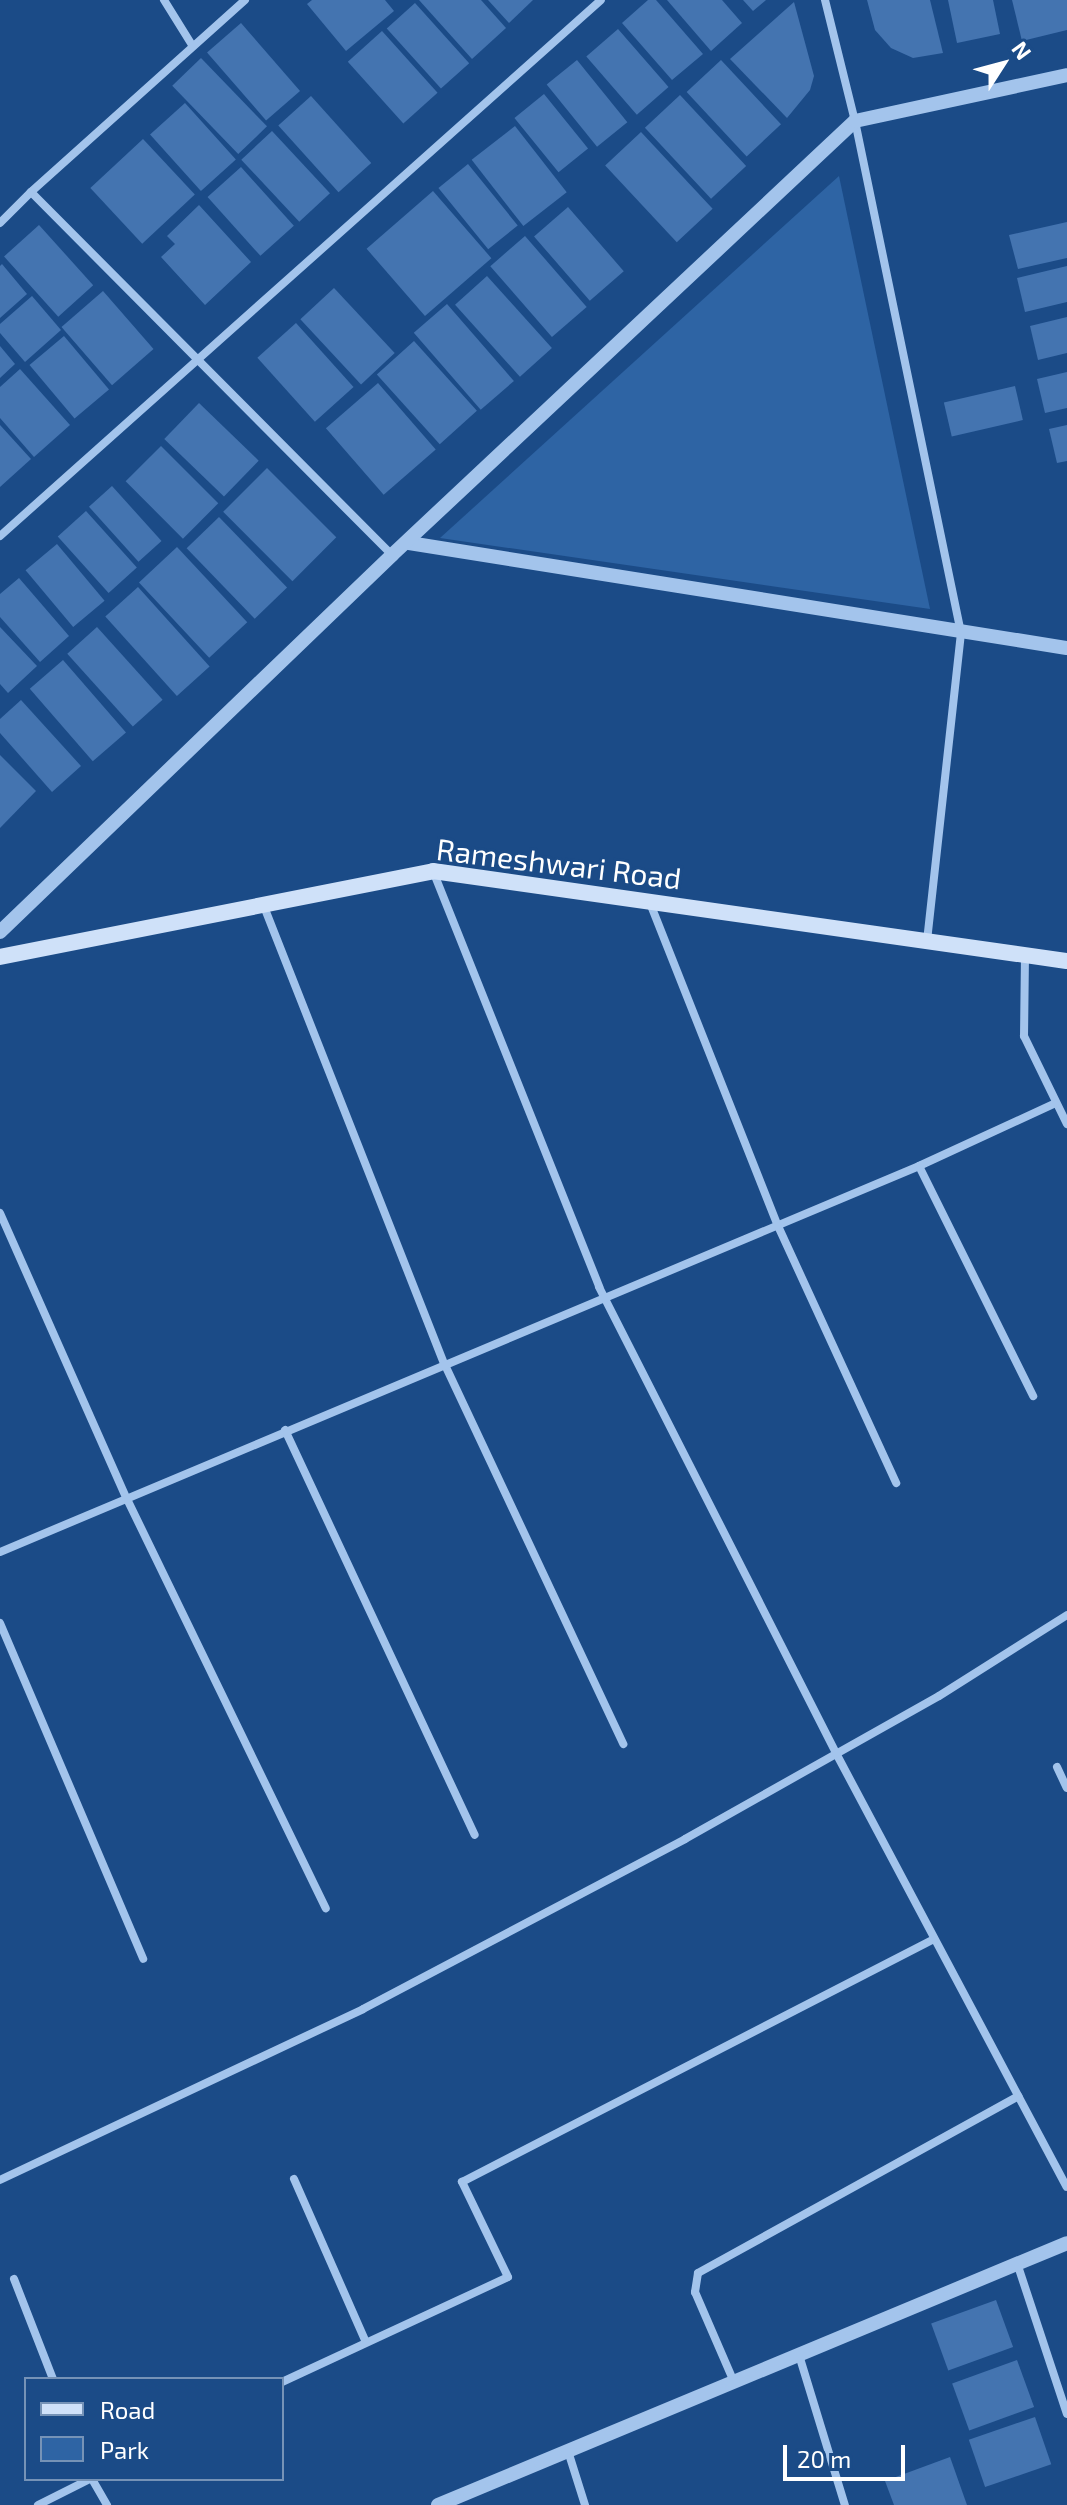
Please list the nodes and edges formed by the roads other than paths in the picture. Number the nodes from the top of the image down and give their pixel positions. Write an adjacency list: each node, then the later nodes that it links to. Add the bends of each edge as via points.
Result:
1 (164, 0): 5 (street)
2 (245, 0): 5 (street)
3 (601, 0): 10 (street)
4 (825, 0): 7 (street)
5 (192, 45): 8 (street)
6 (1067, 75): 7 (street)
7 (855, 121): 12 (street); 14 (street)
8 (31, 192): 9 (street); 10 (street)
9 (0, 223)
10 (195, 359): 11 (street); 13 (street)
11 (0, 536)
12 (409, 543): 13 (street); 14 (street)
13 (392, 555): 19 (street)
14 (961, 633): 15 (street); 20 (street)
15 (1067, 648)
16 (433, 871): 17 (main road, Rameshwari Road); 18 (main road, Rameshwari Road); 29 (street)
17 (650, 902): 20 (main road, Rameshwari Road); 28 (street)
18 (263, 903): 22 (main road, Rameshwari Road); 30 (street)
19 (1, 929)
20 (927, 942): 21 (main road, Rameshwari Road)
21 (1025, 955): 23 (main road, Rameshwari Road); 24 (street, via 1024,1036)
22 (0, 957)
23 (1067, 961)
24 (1054, 1104): 25 (street); 26 (street)
25 (1067, 1124)
26 (919, 1166): 28 (street); 31 (street)
27 (0, 1213): 34 (street)
28 (778, 1226): 29 (street); 33 (street)
29 (605, 1299): 30 (street); 39 (street)
30 (445, 1365): 32 (street); 38 (street)
31 (1033, 1396)
32 (285, 1430): 34 (street); 42 (street)
33 (896, 1483)
34 (127, 1499): 35 (street); 43 (street)
35 (0, 1552)
36 (1067, 1615): 39 (street)
37 (0, 1623): 45 (street)
38 (623, 1744)
39 (837, 1755): 44 (street); 48 (street, via 363,2009)
40 (1057, 1767): 41 (street)
41 (1067, 1788)
42 (475, 1835)
43 (326, 1908)
44 (934, 1939): 46 (street); 53 (street, via 462,2182 508,2277)
45 (143, 1959)
46 (1018, 2096): 49 (street); 57 (street, via 698,2273 695,2292)
47 (294, 2179): 53 (street)
48 (0, 2180)
49 (1067, 2187)
50 (1067, 2243): 51 (street)
51 (1017, 2263): 54 (street); 58 (street)
52 (14, 2279): 55 (street)
53 (365, 2340): 56 (street)
54 (799, 2355): 57 (street); 66 (street)
55 (52, 2377)
56 (284, 2381)
57 (734, 2382): 59 (street)
58 (1067, 2414)
59 (568, 2451): 64 (street); 65 (street)
60 (87, 2481): 62 (street)
61 (92, 2481): 63 (street)
62 (38, 2505)
63 (107, 2505)
64 (438, 2505)
65 (585, 2505)
66 (845, 2505)

